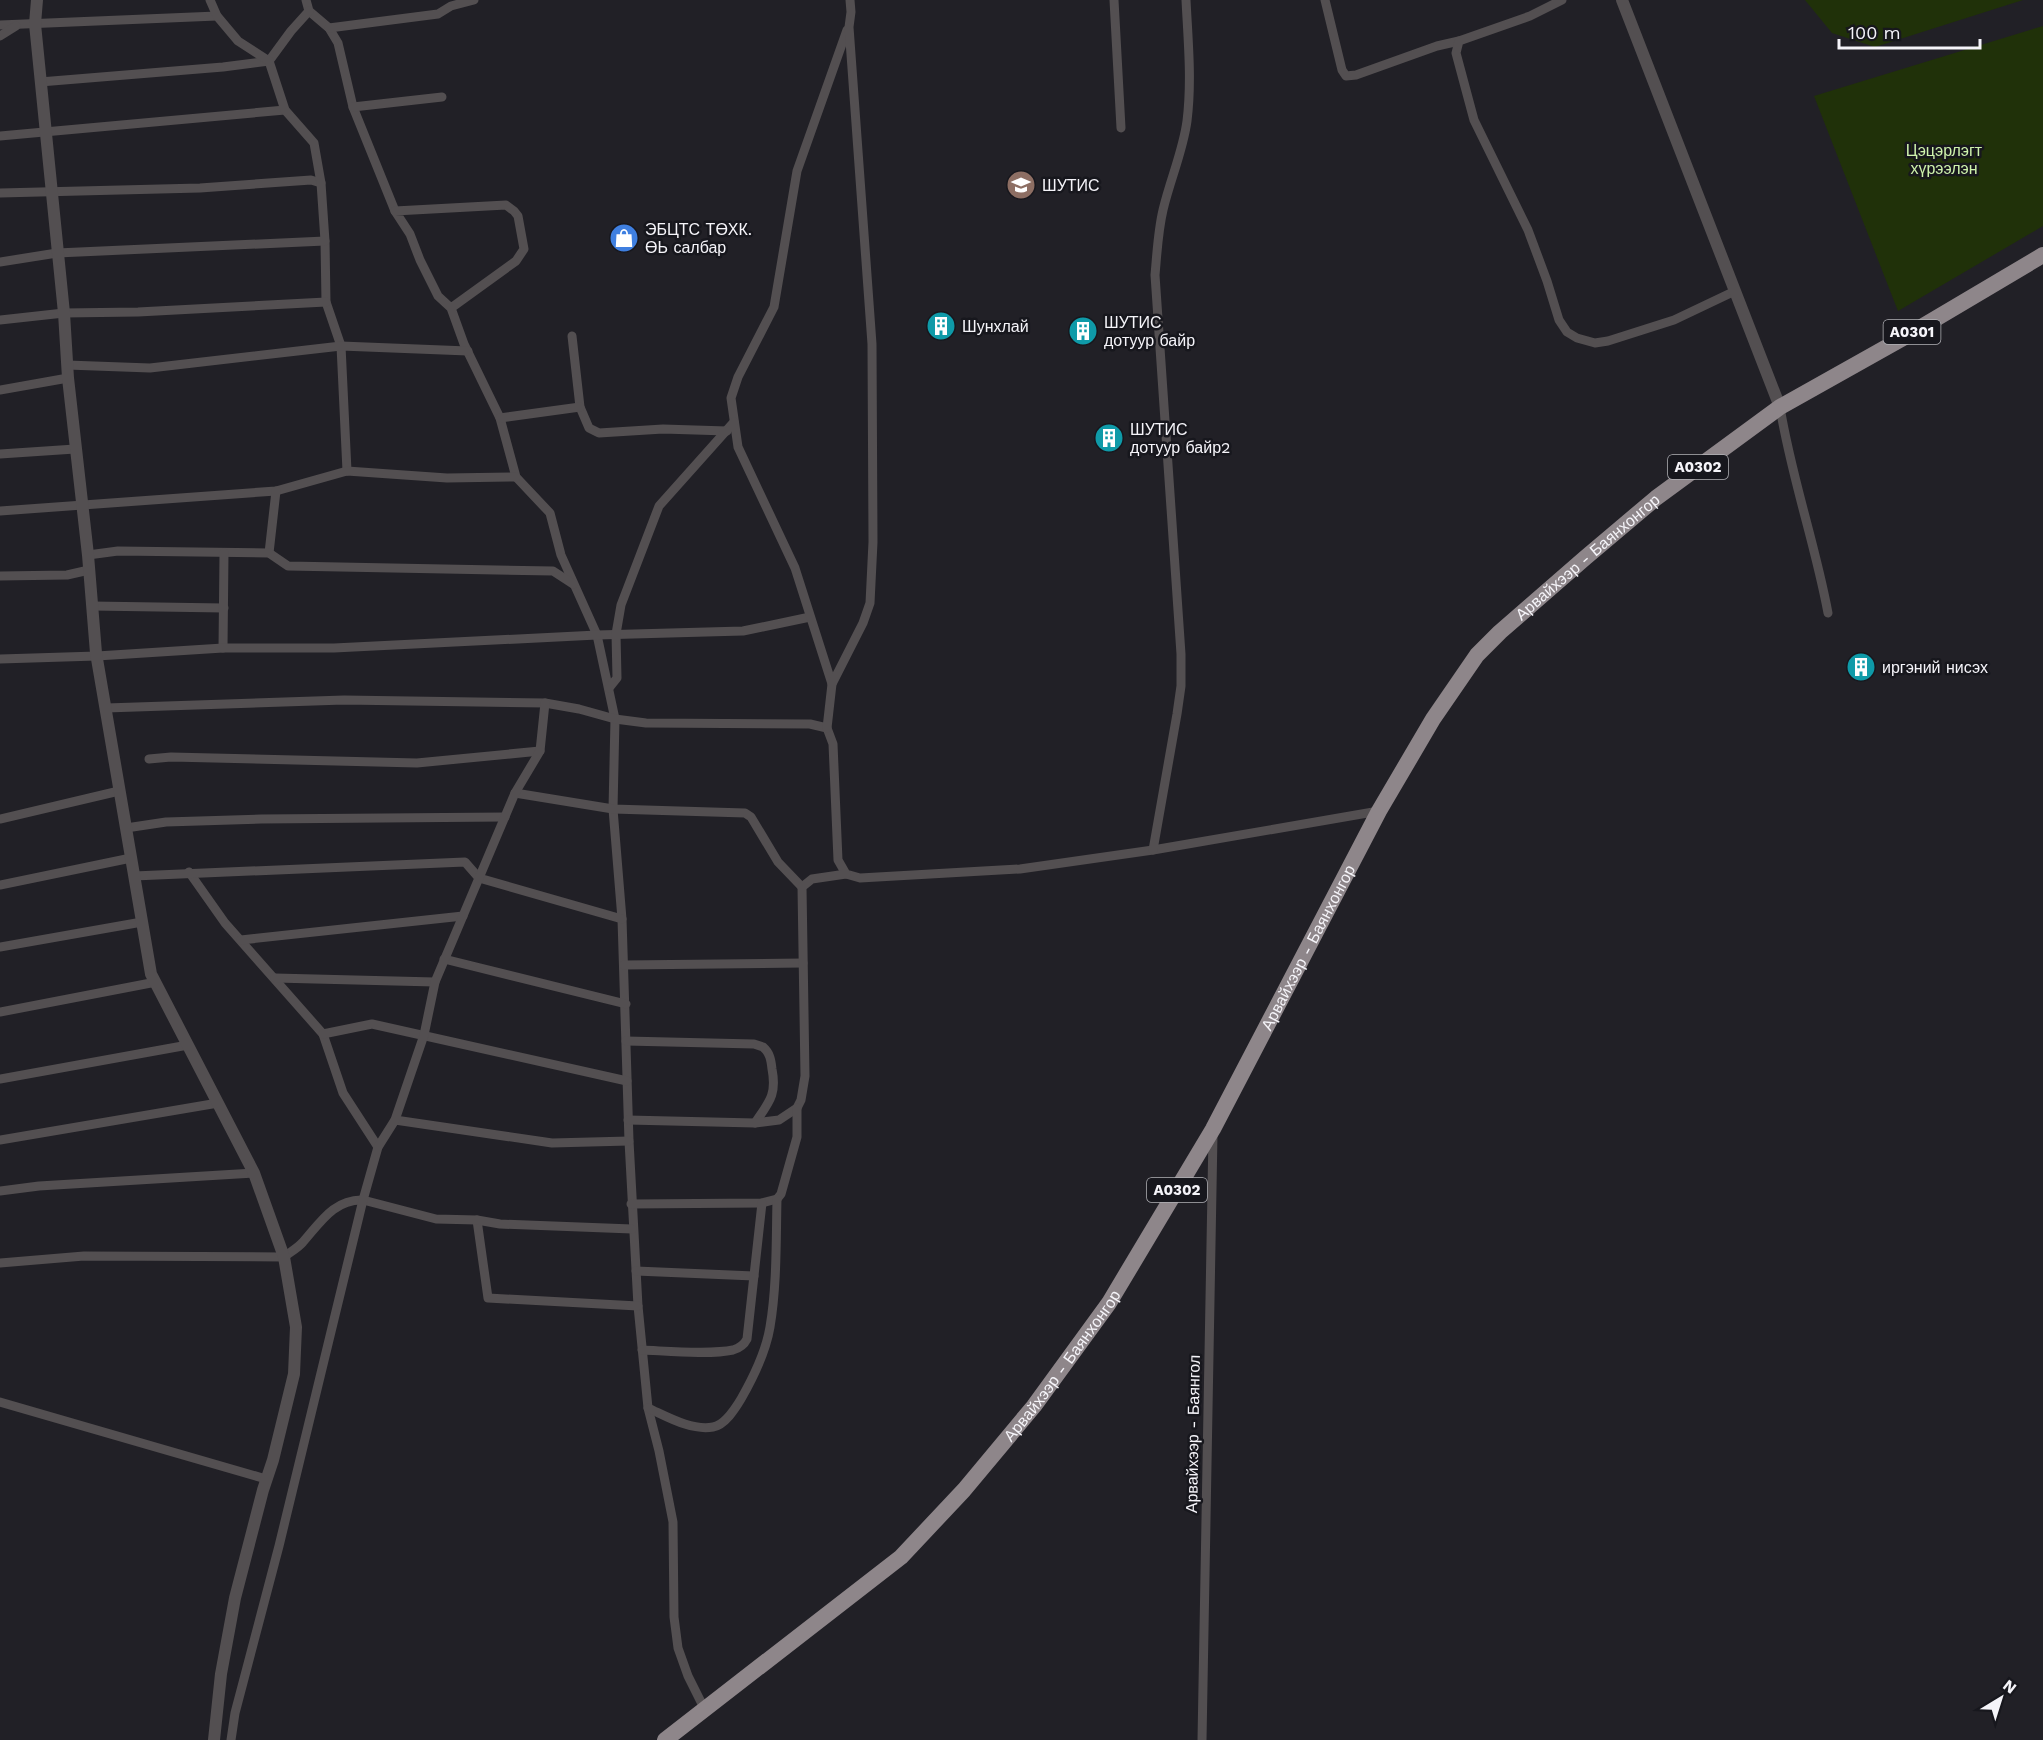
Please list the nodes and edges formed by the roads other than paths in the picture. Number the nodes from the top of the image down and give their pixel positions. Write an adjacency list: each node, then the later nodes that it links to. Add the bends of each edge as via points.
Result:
1 (37, 0): 13 (street)
2 (210, 0): 12 (street)
3 (306, 0): 11 (street)
4 (474, 0): 17 (street, via 438,14)
5 (850, 0): 16 (street)
6 (1114, 0): 25 (street)
7 (1186, 0): 89 (street, via 1190,64 1187,121 1163,209 1155,275 1181,686)
8 (1325, 0): 19 (street, via 1346,76)
9 (1562, 0): 19 (street, via 1530,16)
10 (1622, 0): 36 (street)
11 (309, 11): 17 (street); 20 (street)
12 (217, 16): 13 (street); 20 (street, via 238,41)
13 (35, 24): 15 (street); 21 (street)
14 (0, 25): 15 (street)
15 (16, 26): 18 (street)
16 (849, 27): 50 (street, via 797,171 774,307 738,377 731,398); 74 (street, via 872,344 873,542 870,603)
17 (329, 28): 23 (street, via 338,43)
18 (0, 36)
19 (1459, 41): 36 (street, via 1456,59 1474,120 1528,230 1559,320 1567,332 1595,343 1608,341 1674,320)
20 (269, 61): 21 (street); 24 (street)
21 (40, 82): 26 (street)
22 (442, 97): 23 (street)
23 (353, 107): 31 (street)
24 (285, 111): 26 (street); 28 (street, via 314,143)
25 (1121, 128)
26 (46, 132): 27 (street); 29 (street)
27 (0, 136)
28 (321, 183): 29 (street, via 311,180); 32 (street)
29 (51, 192): 30 (street); 33 (street)
30 (0, 193)
31 (395, 211): 38 (street, via 410,234 438,296); 38 (street, via 506,205 518,216 524,249 520,256)
32 (325, 241): 33 (street); 37 (street)
33 (57, 253): 35 (street); 39 (street)
34 (2043, 255): 48 (highway, Арвайхээр - Баянхонгор / A0301)
35 (0, 262)
36 (1735, 291): 48 (street)
37 (326, 302): 39 (street); 42 (street)
38 (451, 308): 43 (street)
39 (64, 313): 40 (street); 44 (street)
40 (0, 320)
41 (572, 336): 47 (street)
42 (341, 346): 43 (street); 44 (street, via 150,368); 54 (street)
43 (468, 351): 49 (street)
44 (67, 365): 45 (street)
45 (68, 378): 46 (street); 52 (street)
46 (0, 390)
47 (580, 407): 49 (street); 51 (street, via 589,428 599,433)
48 (1780, 407): 67 (street); 85 (highway, Арвайхээр - Баянхонгор / A0302, via 1656,498 1477,655 1432,719)
49 (500, 418): 55 (street)
50 (734, 422): 51 (street); 68 (street, via 738,447 795,568)
51 (727, 431): 70 (street, via 659,506 621,605)
52 (75, 449): 53 (street); 57 (street)
53 (0, 454)
54 (347, 471): 55 (street, via 447,478); 56 (street)
55 (516, 477): 64 (street, via 550,513 561,555)
56 (276, 491): 57 (street); 60 (street)
57 (81, 504): 58 (street); 61 (street)
58 (0, 511)
59 (224, 553): 60 (street); 61 (street, via 118,551); 66 (street)
60 (269, 553): 64 (street, via 288,566 553,571)
61 (88, 555): 62 (street)
62 (89, 570): 63 (street, via 68,575); 65 (street)
63 (0, 576)
64 (574, 584): 69 (street)
65 (92, 606): 66 (street); 72 (street)
66 (224, 608): 71 (street)
67 (1828, 613)
68 (810, 617): 70 (street, via 743,631); 74 (street)
69 (597, 634): 70 (street); 71 (street, via 334,648); 75 (street)
70 (616, 634): 75 (street, via 617,678)
71 (223, 648): 72 (street)
72 (97, 656): 73 (street); 77 (street)
73 (0, 659)
74 (832, 684): 79 (street)
75 (609, 688): 78 (street)
76 (545, 703): 77 (street, via 344,700); 78 (street); 80 (street)
77 (106, 708): 82 (street)
78 (615, 719): 79 (street, via 646,723 810,724); 84 (street)
79 (827, 728): 92 (street, via 832,744 838,860)
80 (540, 751): 81 (street, via 417,763); 83 (street)
81 (148, 759)
82 (119, 791): 87 (street); 88 (street)
83 (515, 793): 84 (street); 86 (street)
84 (613, 809): 96 (street, via 745,813 752,817 778,862); 98 (street)
85 (1379, 811): 89 (street); 121 (highway, Арвайхээр - Баянхонгор / A0302)
86 (505, 817): 88 (street, via 261,819 166,822); 94 (street)
87 (0, 819)
88 (126, 828): 90 (street)
89 (1153, 850): 92 (street, via 1020,869 860,878)
90 (131, 858): 93 (street); 95 (street)
91 (189, 872): 93 (street); 94 (street, via 465,861); 100 (street)
92 (846, 874): 96 (street, via 812,879)
93 (134, 876): 99 (street)
94 (479, 878): 97 (street); 98 (street)
95 (0, 885)
96 (802, 886): 103 (street)
97 (463, 916): 100 (street); 102 (street)
98 (622, 920): 104 (street)
99 (142, 922): 101 (street); 106 (street, via 151,974)
100 (241, 940): 105 (street)
101 (0, 947)
102 (444, 959): 107 (street); 108 (street)
103 (803, 963): 104 (street); 117 (street, via 806,1076)
104 (624, 965): 108 (street)
105 (275, 978): 107 (street); 110 (street)
106 (156, 982): 109 (street); 113 (street)
107 (435, 982): 111 (street)
108 (626, 1004): 112 (street)
109 (0, 1012)
110 (323, 1034): 111 (street, via 372,1024); 124 (street, via 343,1093)
111 (424, 1035): 115 (street); 118 (street)
112 (626, 1041): 115 (street); 120 (street, via 763,1047 771,1058 775,1084 769,1103)
113 (188, 1045): 114 (street); 116 (street)
114 (0, 1079)
115 (627, 1081): 119 (street)
116 (218, 1103): 122 (street); 125 (street)
117 (797, 1108): 120 (street, via 779,1120); 127 (street, via 797,1137)
118 (395, 1120): 123 (street, via 552,1143); 124 (street)
119 (628, 1120): 120 (street); 123 (street)
120 (755, 1123)
121 (1214, 1129): 142 (highway, Арвайхээр - Баянхонгор / A0302, via 1109,1304 1034,1406 964,1490 901,1557); 146 (street, Арвайхээр - Баянгол)
122 (0, 1140)
123 (629, 1142): 130 (street)
124 (378, 1148): 128 (street)
125 (254, 1173): 126 (street); 133 (street)
126 (0, 1191)
127 (777, 1199): 129 (street); 140 (street, via 770,1330 737,1407 712,1428 681,1422)
128 (363, 1200): 131 (street, via 436,1220); 133 (street, via 339,1205); 144 (street)
129 (762, 1203): 130 (street); 136 (street)
130 (631, 1204): 132 (street)
131 (477, 1220): 132 (street); 137 (street, via 488,1298)
132 (633, 1229): 135 (street)
133 (284, 1257): 134 (street, via 84,1257); 141 (street, via 296,1326 294,1374)
134 (0, 1263)
135 (636, 1271): 136 (street); 137 (street)
136 (754, 1276): 138 (street, via 745,1345 719,1352)
137 (638, 1306): 138 (street)
138 (642, 1350): 140 (street)
139 (0, 1402): 141 (street)
140 (648, 1408): 142 (street, via 673,1522 678,1648)
141 (266, 1479): 143 (street, via 235,1598)
142 (705, 1710): 145 (highway, Арвайхээр - Баянхонгор / A0302)
143 (214, 1740)
144 (231, 1740)
145 (665, 1740)
146 (1202, 1740)

